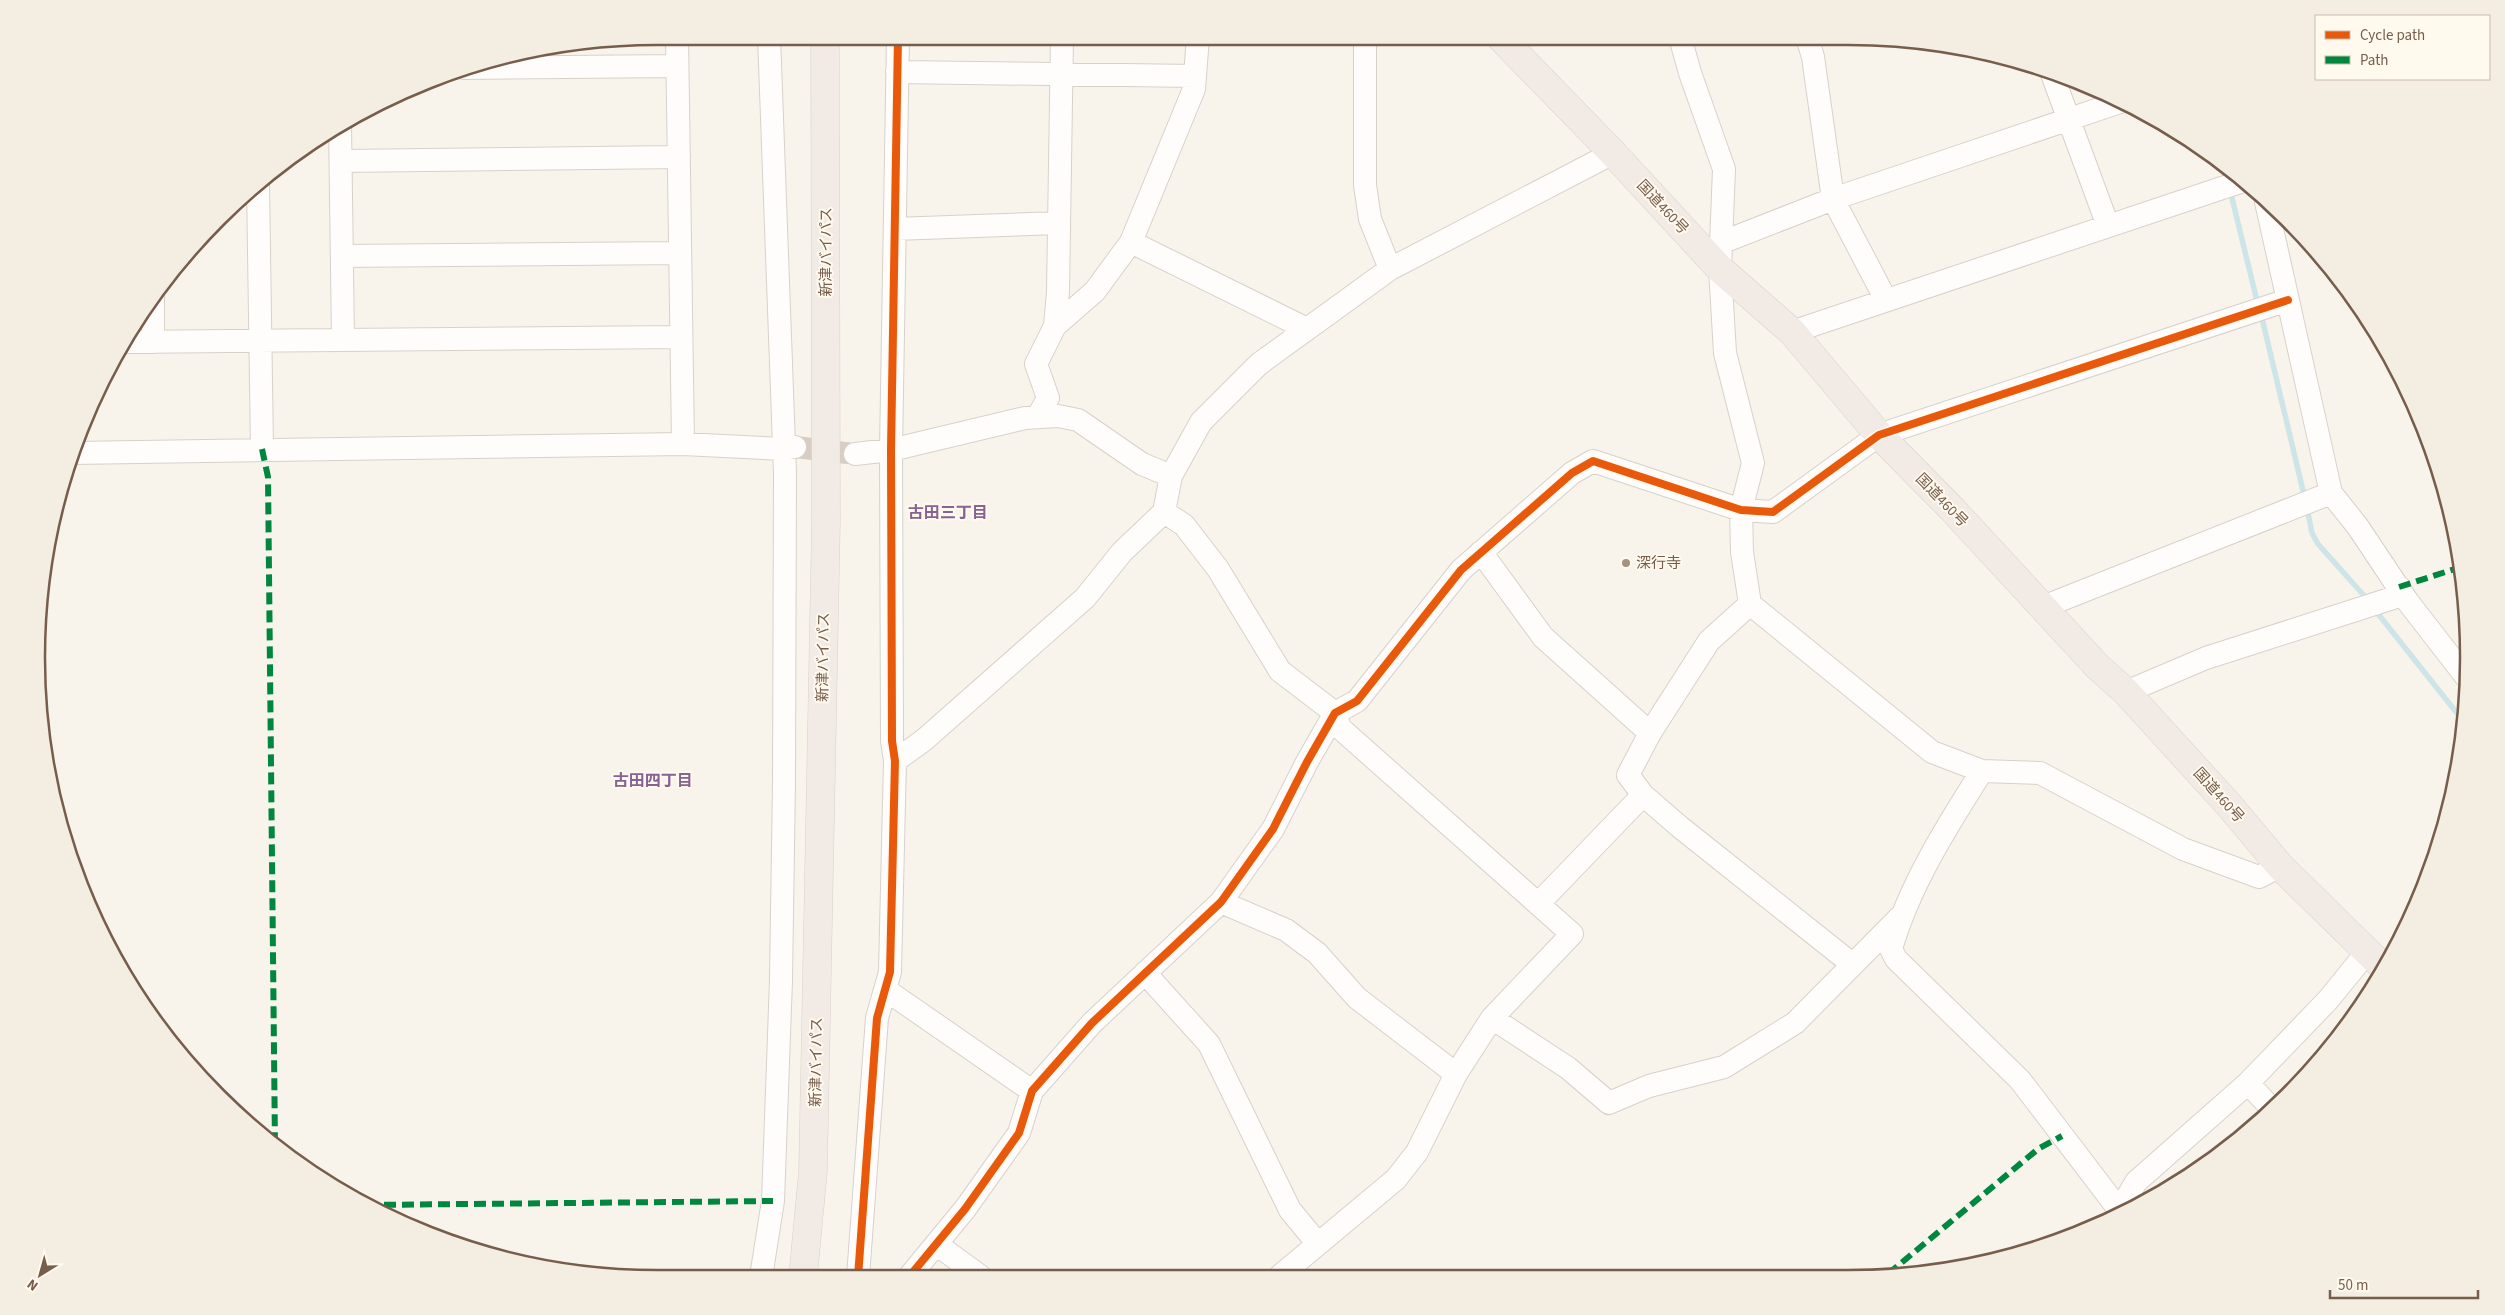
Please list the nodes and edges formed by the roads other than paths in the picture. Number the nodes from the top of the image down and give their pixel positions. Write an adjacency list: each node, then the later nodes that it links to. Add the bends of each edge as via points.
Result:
1 (677, 45): 12 (street)
2 (769, 45): 50 (street)
3 (825, 45): 88 (highway, 新津バイパス, via 826,522 813,1171)
4 (898, 45): 13 (street)
5 (1062, 45): 14 (street)
6 (1197, 45): 15 (street)
7 (1365, 45): 34 (street, via 1365,185 1370,219)
8 (1508, 45): 20 (highway, 国道460号)
9 (1682, 45): 31 (street, via 1724,169)
10 (1809, 45): 25 (street)
11 (511, 63): 12 (street)
12 (677, 66): 21 (street)
13 (897, 72): 14 (street); 29 (street)
14 (1061, 75): 15 (street); 27 (street)
15 (1195, 76): 30 (street, via 1194,89)
16 (2055, 82): 18 (street)
17 (2112, 105): 18 (street)
18 (2070, 120): 25 (street); 28 (street)
19 (340, 134): 22 (street)
20 (1613, 153): 34 (street); 35 (highway, 国道460号)
21 (679, 157): 22 (street); 32 (street)
22 (341, 161): 33 (street)
23 (2235, 184): 28 (street)
24 (258, 194): 44 (street)
25 (1833, 199): 31 (street); 36 (street)
26 (2268, 213): 37 (street)
27 (1059, 223): 29 (street); 39 (street)
28 (2108, 226): 36 (street)
29 (895, 229): 52 (street)
30 (1131, 242): 39 (street, via 1095,291); 40 (street)
31 (1723, 242): 35 (street)
32 (680, 253): 33 (street); 42 (street)
33 (342, 256): 43 (street)
34 (1390, 269): 40 (street)
35 (1720, 269): 41 (highway, 国道460号); 57 (street, via 1725,353 1753,462)
36 (1886, 300): 41 (street)
37 (2288, 300): 48 (street); 56 (street)
38 (153, 310): 46 (street)
39 (1055, 326): 47 (street, via 1036,364 1048,398)
40 (1307, 329): 55 (street, via 1259,364 1201,422)
41 (1792, 332): 48 (highway, 国道460号)
42 (681, 337): 43 (street); 49 (street)
43 (343, 340): 44 (street)
44 (260, 341): 46 (street); 51 (street)
45 (133, 342): 46 (street)
46 (153, 342)
47 (1038, 416): 52 (street); 55 (street, via 1078,420 1142,464)
48 (1878, 435): 57 (street, via 1773,512); 62 (highway, 国道460号)
49 (682, 444): 50 (street); 51 (street)
50 (789, 448): 87 (street, via 781,980 773,1201)
51 (262, 449): 53 (street)
52 (891, 450): 54 (street); 67 (street, via 892,741)
53 (81, 453)
54 (855, 454)
55 (1171, 476): 58 (street)
56 (2331, 493): 60 (street); 62 (street)
57 (1741, 510): 59 (street, via 1593,461 1572,473); 61 (street, via 1742,552)
58 (1164, 512): 65 (street, via 1184,524 1218,569 1280,671); 67 (street, via 1122,552 1085,598 924,740)
59 (1481, 552): 65 (street, via 1461,570 1357,702); 66 (street, via 1543,636)
60 (2399, 588): 63 (street); 64 (street, via 2393,598 2206,658)
61 (1750, 604): 66 (street, via 1709,641); 68 (street, via 1932,752)
62 (2043, 607): 64 (highway, 国道460号, via 2098,667)
63 (2460, 669)
64 (2126, 692): 70 (highway, 国道460号)
65 (1335, 713): 71 (street, via 1273,829); 72 (street, via 1340,728)
66 (1650, 733): 69 (street, via 1628,775)
67 (895, 761): 77 (street, via 890,972)
68 (1982, 772): 70 (street, via 2040,773 2183,849 2259,877); 73 (street, via 1940,838)
69 (1643, 795): 72 (street); 75 (street)
70 (2280, 866): 74 (highway, 国道460号)
71 (1221, 902): 76 (street); 79 (street, via 1286,930 1317,953 1356,998)
72 (1538, 904): 78 (street, via 1572,934)
73 (1905, 912): 75 (street); 84 (street, via 1891,949 1896,959 2020,1080)
74 (2374, 959): 80 (street, via 2328,1000)
75 (1852, 964): 78 (street, via 1795,1024 1724,1067 1649,1086 1608,1104 1568,1068)
76 (1145, 973): 81 (street, via 1092,1023); 86 (street, via 1209,1044 1290,1210)
77 (886, 990): 81 (street); 89 (street, via 877,1018)
78 (1492, 1018): 79 (street)
79 (1456, 1074): 86 (street, via 1417,1152 1396,1179)
80 (2248, 1083): 82 (street); 83 (street, via 2136,1182)
81 (1032, 1091): 85 (street, via 1019,1133)
82 (2267, 1104)
83 (2124, 1204)
84 (2117, 1207)
85 (936, 1244): 90 (street); 91 (street)
86 (1318, 1244): 92 (street)
87 (762, 1270)
88 (804, 1270)
89 (859, 1270)
90 (914, 1270)
91 (972, 1270)
92 (1287, 1270)

